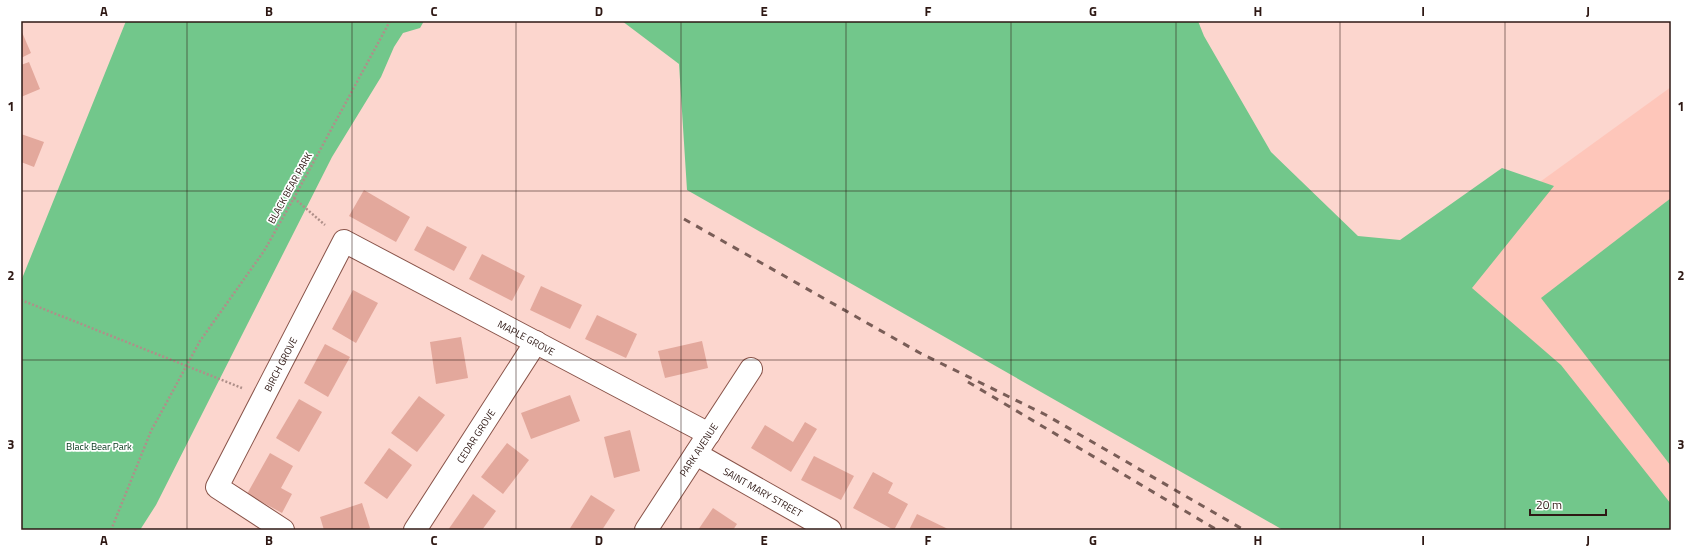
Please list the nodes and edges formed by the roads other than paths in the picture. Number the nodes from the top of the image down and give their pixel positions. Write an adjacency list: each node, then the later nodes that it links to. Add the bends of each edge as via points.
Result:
1 (344, 242): 2 (street, MAPLE GROVE); 6 (street, BIRCH GROVE, via 217,487)
2 (536, 342): 4 (street, MAPLE GROVE); 7 (street, CEDAR GROVE)
3 (751, 369): 4 (street, PARK AVENUE)
4 (709, 434): 5 (street, PARK AVENUE)
5 (696, 454): 8 (street, PARK AVENUE); 9 (street, SAINT MARY STREET)
6 (283, 530)
7 (415, 530)
8 (646, 530)
9 (830, 530)

